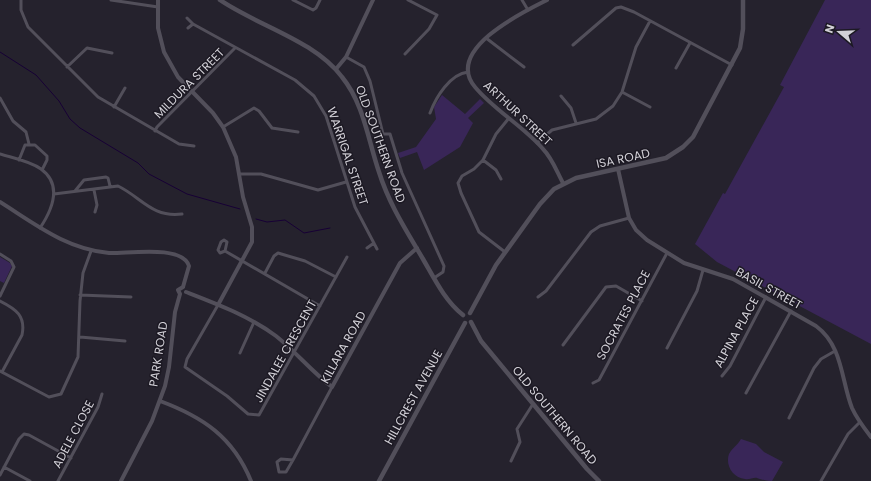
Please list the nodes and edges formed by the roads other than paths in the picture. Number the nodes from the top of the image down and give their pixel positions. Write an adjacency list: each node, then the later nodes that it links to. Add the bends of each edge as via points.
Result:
1 (20, 0): 27 (street, via 22,15 28,27)
2 (111, 0): 13 (street)
3 (162, 0): 13 (street)
4 (215, 0): 12 (main road, OLD SOUTHERN ROAD)
5 (293, 0): 6 (street, via 313,10)
6 (320, 0)
7 (373, 0): 25 (street)
8 (408, 0): 24 (street, via 437,15 429,29)
9 (522, 0): 14 (street)
10 (547, 0): 14 (street)
11 (743, 0): 26 (main road, ISA ROAD, via 743,35)
12 (223, 1): 30 (main road, OLD SOUTHERN ROAD, via 313,51)
13 (158, 4): 33 (street, via 158,28 164,52 174,71)
14 (528, 10): 19 (street, via 498,26)
15 (187, 18): 17 (street, WARRIGAL STREET)
16 (650, 21): 20 (street); 21 (street, via 626,8 616,8); 34 (street, via 636,47)
17 (193, 24): 18 (street); 22 (street, WARRIGAL STREET)
18 (188, 28)
19 (486, 38): 28 (street); 31 (street, via 471,58)
20 (690, 43): 26 (street); 29 (street)
21 (573, 45)
22 (235, 48): 33 (street, MILDURA STREET); 55 (street, WARRIGAL STREET, via 295,80 314,96 326,116)
23 (112, 53): 27 (street, via 87,48)
24 (405, 54)
25 (346, 57): 30 (street); 80 (street, OLD SOUTHERN ROAD, via 364,67 383,134 390,134 402,173 444,266 443,272)
26 (732, 66): 51 (main road, ISA ROAD, via 698,128 683,147 661,160)
27 (67, 67): 37 (street, via 92,92)
28 (524, 67)
29 (676, 68)
30 (336, 69): 68 (main road, OLD SOUTHERN ROAD, via 355,97 387,194)
31 (468, 72): 39 (street, via 455,76 435,101); 40 (street, ARTHUR STREET, via 476,88)
32 (125, 88): 37 (street)
33 (192, 92): 42 (street); 43 (street, MILDURA STREET)
34 (622, 92): 38 (street); 41 (street, via 614,106 603,115)
35 (561, 96): 41 (street, via 571,108)
36 (0, 98): 46 (street, via 13,121 26,132)
37 (114, 107): 43 (street)
38 (650, 107)
39 (430, 113)
40 (509, 118): 45 (street, ARTHUR STREET); 50 (street, via 496,134)
41 (576, 123): 45 (street, via 552,130)
42 (224, 128): 44 (street, via 256,108 272,128); 53 (street)
43 (155, 131): 47 (street, via 179,144)
44 (298, 132)
45 (537, 143): 56 (street, ARTHUR STREET, via 548,155)
46 (29, 144): 49 (street, via 24,146); 52 (street, via 37,146 47,156)
47 (194, 146)
48 (0, 154): 49 (street)
49 (19, 160): 52 (street)
50 (483, 160): 54 (street, via 496,170); 72 (street, via 462,176 458,186 479,232)
51 (618, 169): 56 (main road, ISA ROAD); 64 (street, BASIL STREET)
52 (42, 170): 60 (street, via 49,179)
53 (240, 174): 55 (street, via 261,174 318,190); 76 (street, via 242,193 254,238)
54 (501, 179)
55 (346, 182): 66 (street, WARRIGAL STREET)
56 (563, 183): 72 (main road, ISA ROAD, via 550,193)
57 (110, 186): 58 (street); 59 (street, via 106,177 84,180); 63 (street, via 122,188 160,212)
58 (94, 190): 59 (street); 62 (street, via 97,206)
59 (75, 191): 60 (street)
60 (54, 194): 65 (street, via 53,206)
61 (0, 202): 65 (street)
62 (95, 212)
63 (182, 214)
64 (629, 218): 74 (street, BASIL STREET, via 641,235); 87 (street, via 600,226 591,232 546,291)
65 (40, 228): 71 (street, via 69,244)
66 (374, 243): 67 (street); 69 (street, WARRIGAL STREET)
67 (367, 248)
68 (417, 248): 80 (main road, OLD SOUTHERN ROAD); 109 (street, KILLARA ROAD, via 400,263)
69 (377, 249)
70 (225, 250): 76 (street)
71 (91, 251): 81 (street, via 159,251 177,256 188,264 189,269); 84 (street, via 83,273)
72 (505, 252): 94 (main road, ISA ROAD)
73 (0, 254): 85 (street, via 11,261 14,267)
74 (667, 254): 77 (street, BASIL STREET); 90 (street, SOCRATES PLACE)
75 (347, 257): 79 (street, JINDALEE CRESCENT)
76 (242, 261): 78 (street); 91 (street)
77 (703, 270): 88 (street, BASIL STREET, via 733,279); 102 (street, via 693,298)
78 (265, 273): 79 (street, via 278,253 305,261); 92 (street)
79 (336, 277): 92 (street, JINDALEE CRESCENT)
80 (434, 278): 95 (main road, OLD SOUTHERN ROAD, via 454,307)
81 (183, 287): 82 (street); 83 (street, PARK ROAD, via 179,288)
82 (186, 292): 83 (street); 91 (street)
83 (180, 294): 112 (street, PARK ROAD, via 174,318 169,367)
84 (80, 295): 86 (street); 99 (street)
85 (0, 296)
86 (131, 297)
87 (538, 297)
88 (766, 297): 93 (street, BASIL STREET); 107 (street, ALPINA PLACE, via 730,366)
89 (0, 301): 106 (street, via 20,314 23,329)
90 (642, 301): 101 (street, via 616,286 606,287); 108 (street, SOCRATES PLACE, via 599,380)
91 (218, 305): 96 (street); 104 (street, JINDALEE CRESCENT, via 186,359 185,368 227,396 248,414 261,414)
92 (320, 306): 104 (street, JINDALEE CRESCENT)
93 (791, 311): 103 (street, BASIL STREET, via 820,328 831,341); 110 (street)
94 (470, 313): 95 (main road); 97 (main road, via 473,317)
95 (463, 315): 98 (main road)
96 (254, 322): 104 (street); 105 (street)
97 (471, 322): 98 (main road); 113 (main road, OLD SOUTHERN ROAD, via 481,341)
98 (465, 323): 126 (main road, HILLCREST AVENUE)
99 (80, 337): 100 (street); 106 (street, via 74,367 61,394 56,397 44,395)
100 (125, 341)
101 (563, 345)
102 (667, 348)
103 (835, 351): 114 (street, via 821,359 814,368); 115 (street, BASIL STREET, via 852,407)
104 (294, 352): 109 (street, via 316,375)
105 (240, 353)
106 (1, 372)
107 (722, 376)
108 (593, 383)
109 (332, 387): 118 (street, KILLARA ROAD)
110 (746, 393)
111 (102, 394): 117 (street, ADELE CLOSE, via 98,407)
112 (160, 400): 124 (street, PARK ROAD); 125 (street, via 192,414 212,428 236,453)
113 (533, 404): 119 (street, via 518,429 520,442); 127 (main road, OLD SOUTHERN ROAD)
114 (789, 418)
115 (860, 422): 116 (street, BASIL STREET); 128 (street, via 848,434)
116 (871, 436)
117 (71, 458): 120 (street, via 25,434 20,437); 123 (street, ADELE CLOSE)
118 (292, 460): 118 (street, KILLARA ROAD, via 286,472 280,472 276,462)
119 (511, 461)
120 (4, 467): 121 (street); 122 (street)
121 (0, 475)
122 (30, 481)
123 (58, 481)
124 (121, 481)
125 (250, 481)
126 (379, 481)
127 (599, 481)
128 (821, 481)

